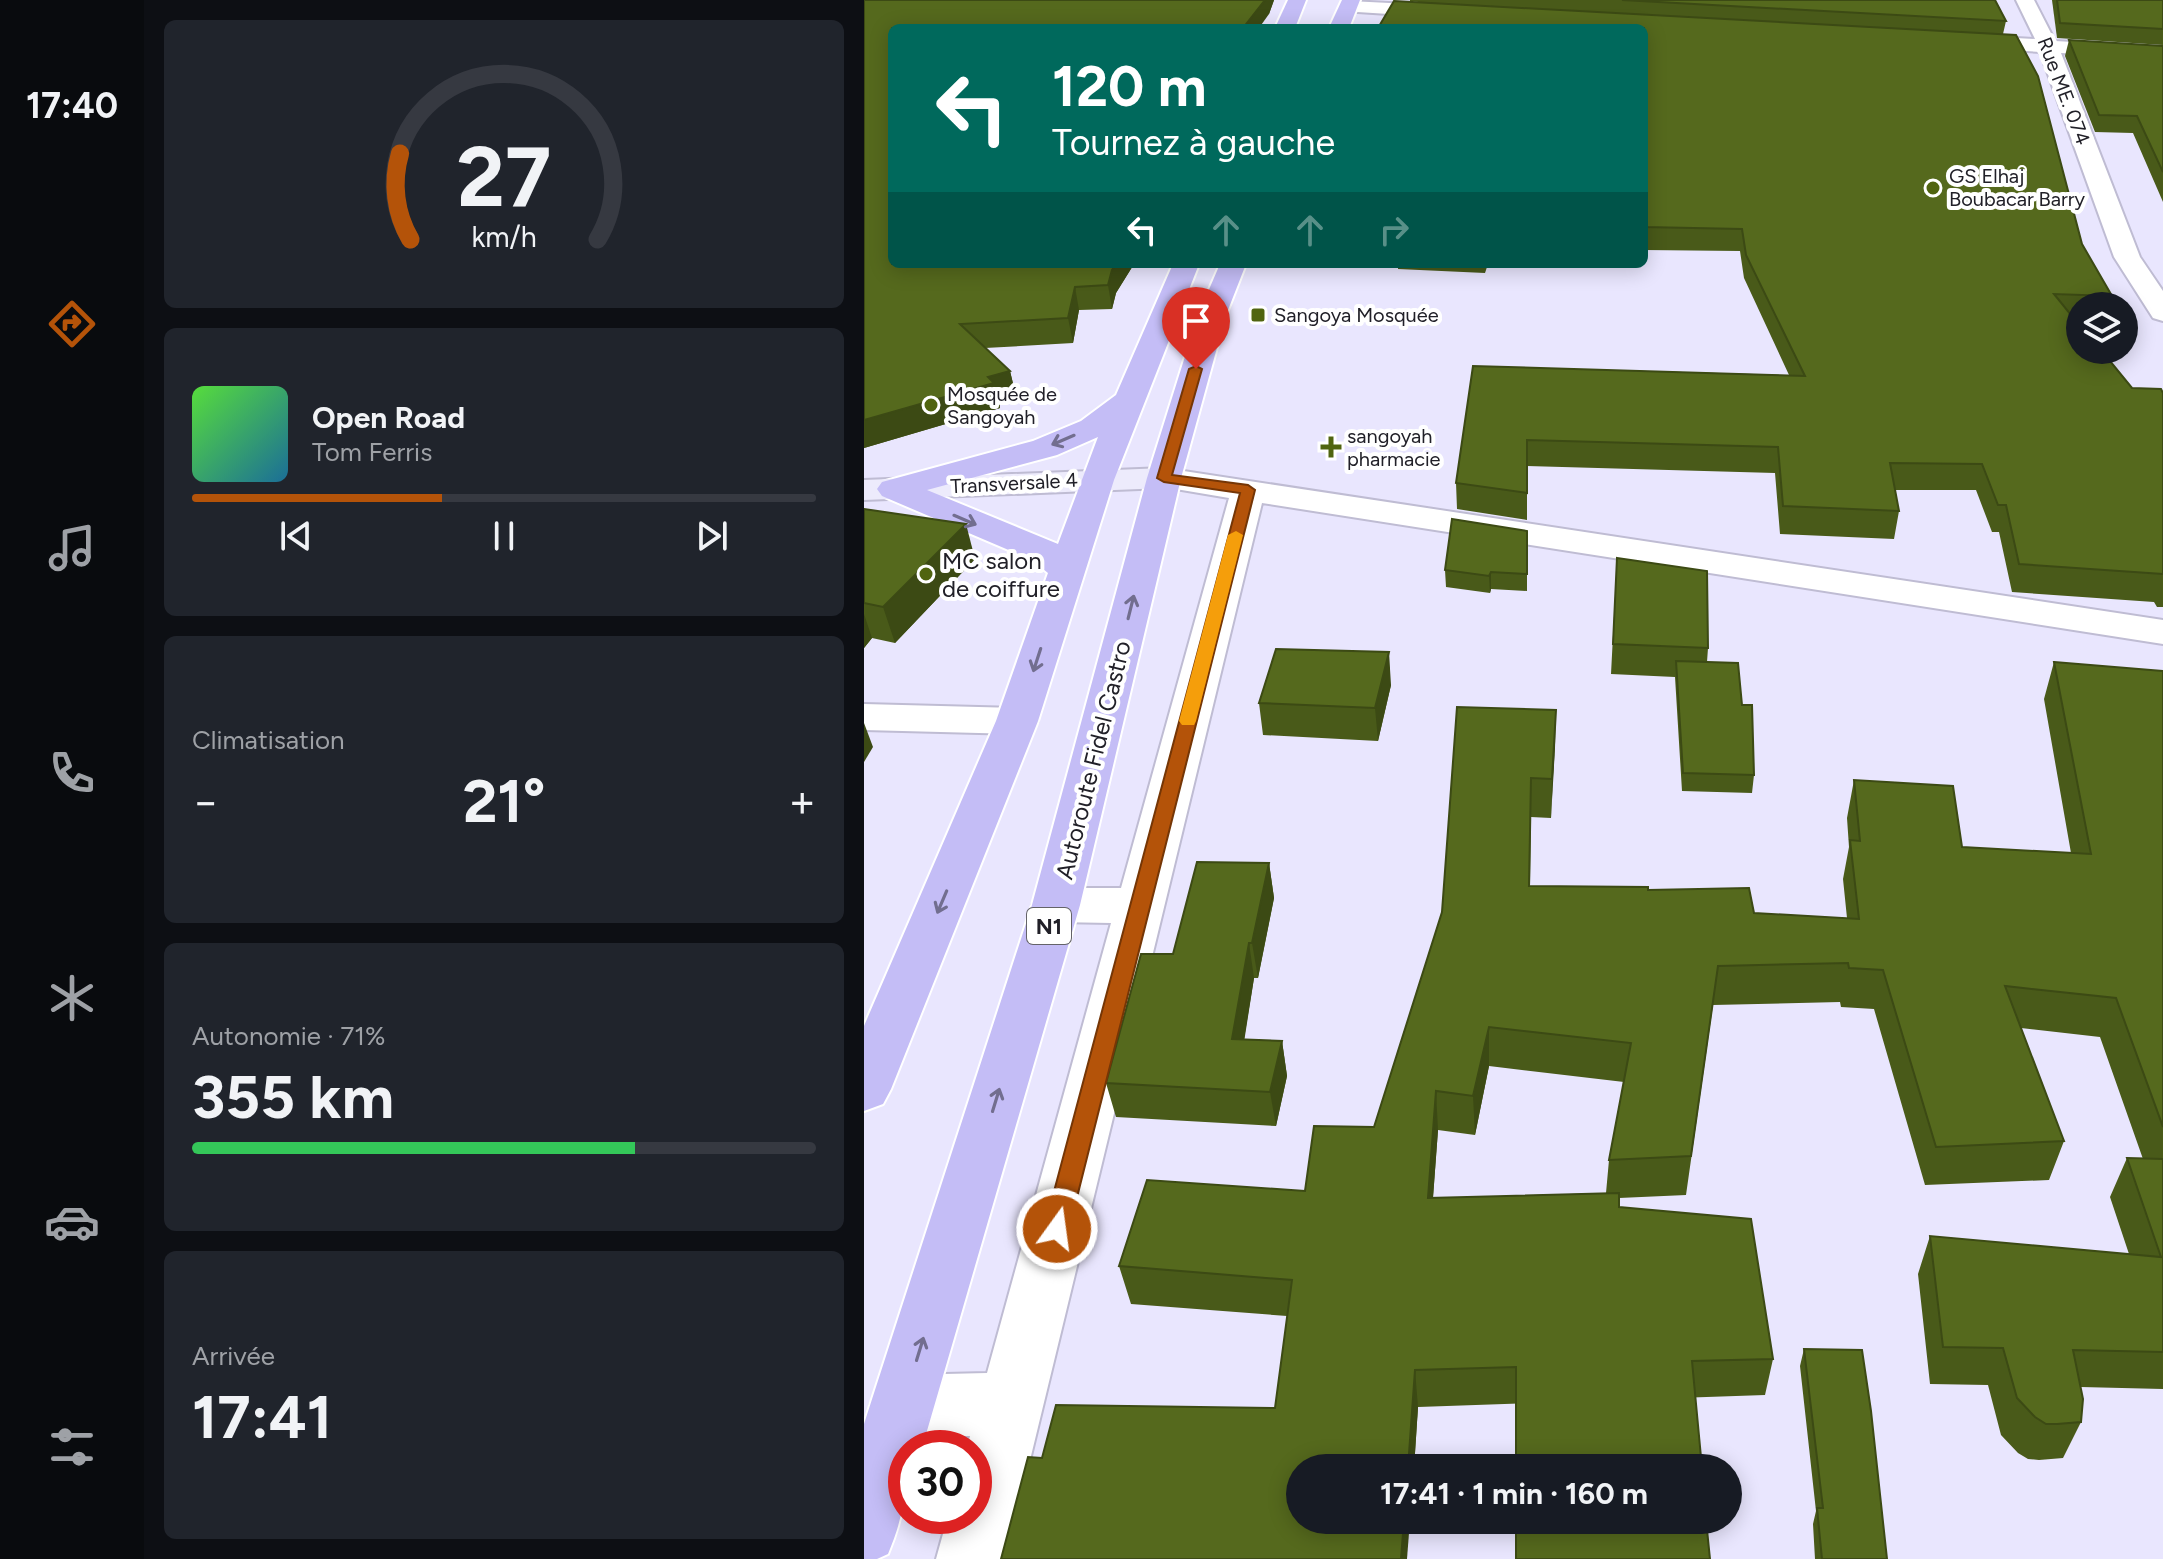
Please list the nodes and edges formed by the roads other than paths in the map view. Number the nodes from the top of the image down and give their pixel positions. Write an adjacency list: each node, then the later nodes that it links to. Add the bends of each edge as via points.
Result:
1 (1297, 0): 5 (highway)
2 (2025, 0): 8 (street, Rue ME. 074)
3 (1350, 3): 4 (street); 6 (highway)
4 (1471, 13)
5 (1287, 24)
6 (1341, 24)
7 (1937, 40): 8 (street)
8 (2048, 46): 9 (street); 12 (street, Rue ME. 074, via 2127,257)
9 (2163, 53)
10 (1184, 268): 13 (highway)
11 (1231, 268): 14 (highway, Autoroute Fidel Castro / N1, via 1212,315)
12 (2163, 312)
13 (1130, 400): 15 (highway); 16 (highway, one-way to 16, via 1092,428 1045,448)
14 (1164, 478): 15 (main road, Transversale 4); 17 (street); 22 (highway, Autoroute Fidel Castro / N1, one-way to 14)
15 (1097, 480): 16 (main road, Transversale 4); 18 (highway)
16 (879, 489): 18 (highway, one-way to 18, via 1045,552)
17 (1248, 490): 19 (street); 23 (street)
18 (1067, 570): 21 (highway, one-way to 21)
19 (2163, 632)
20 (864, 717): 21 (street)
21 (1017, 721): 24 (highway, one-way to 24)
22 (1056, 905): 23 (street); 26 (highway, Autoroute Fidel Castro / N1, one-way to 22)
23 (1140, 906): 25 (street)
24 (864, 1089)
25 (1011, 1404): 26 (street); 28 (street)
26 (902, 1406): 27 (highway, Autoroute Fidel Castro / N1)
27 (864, 1530)
28 (971, 1559)

